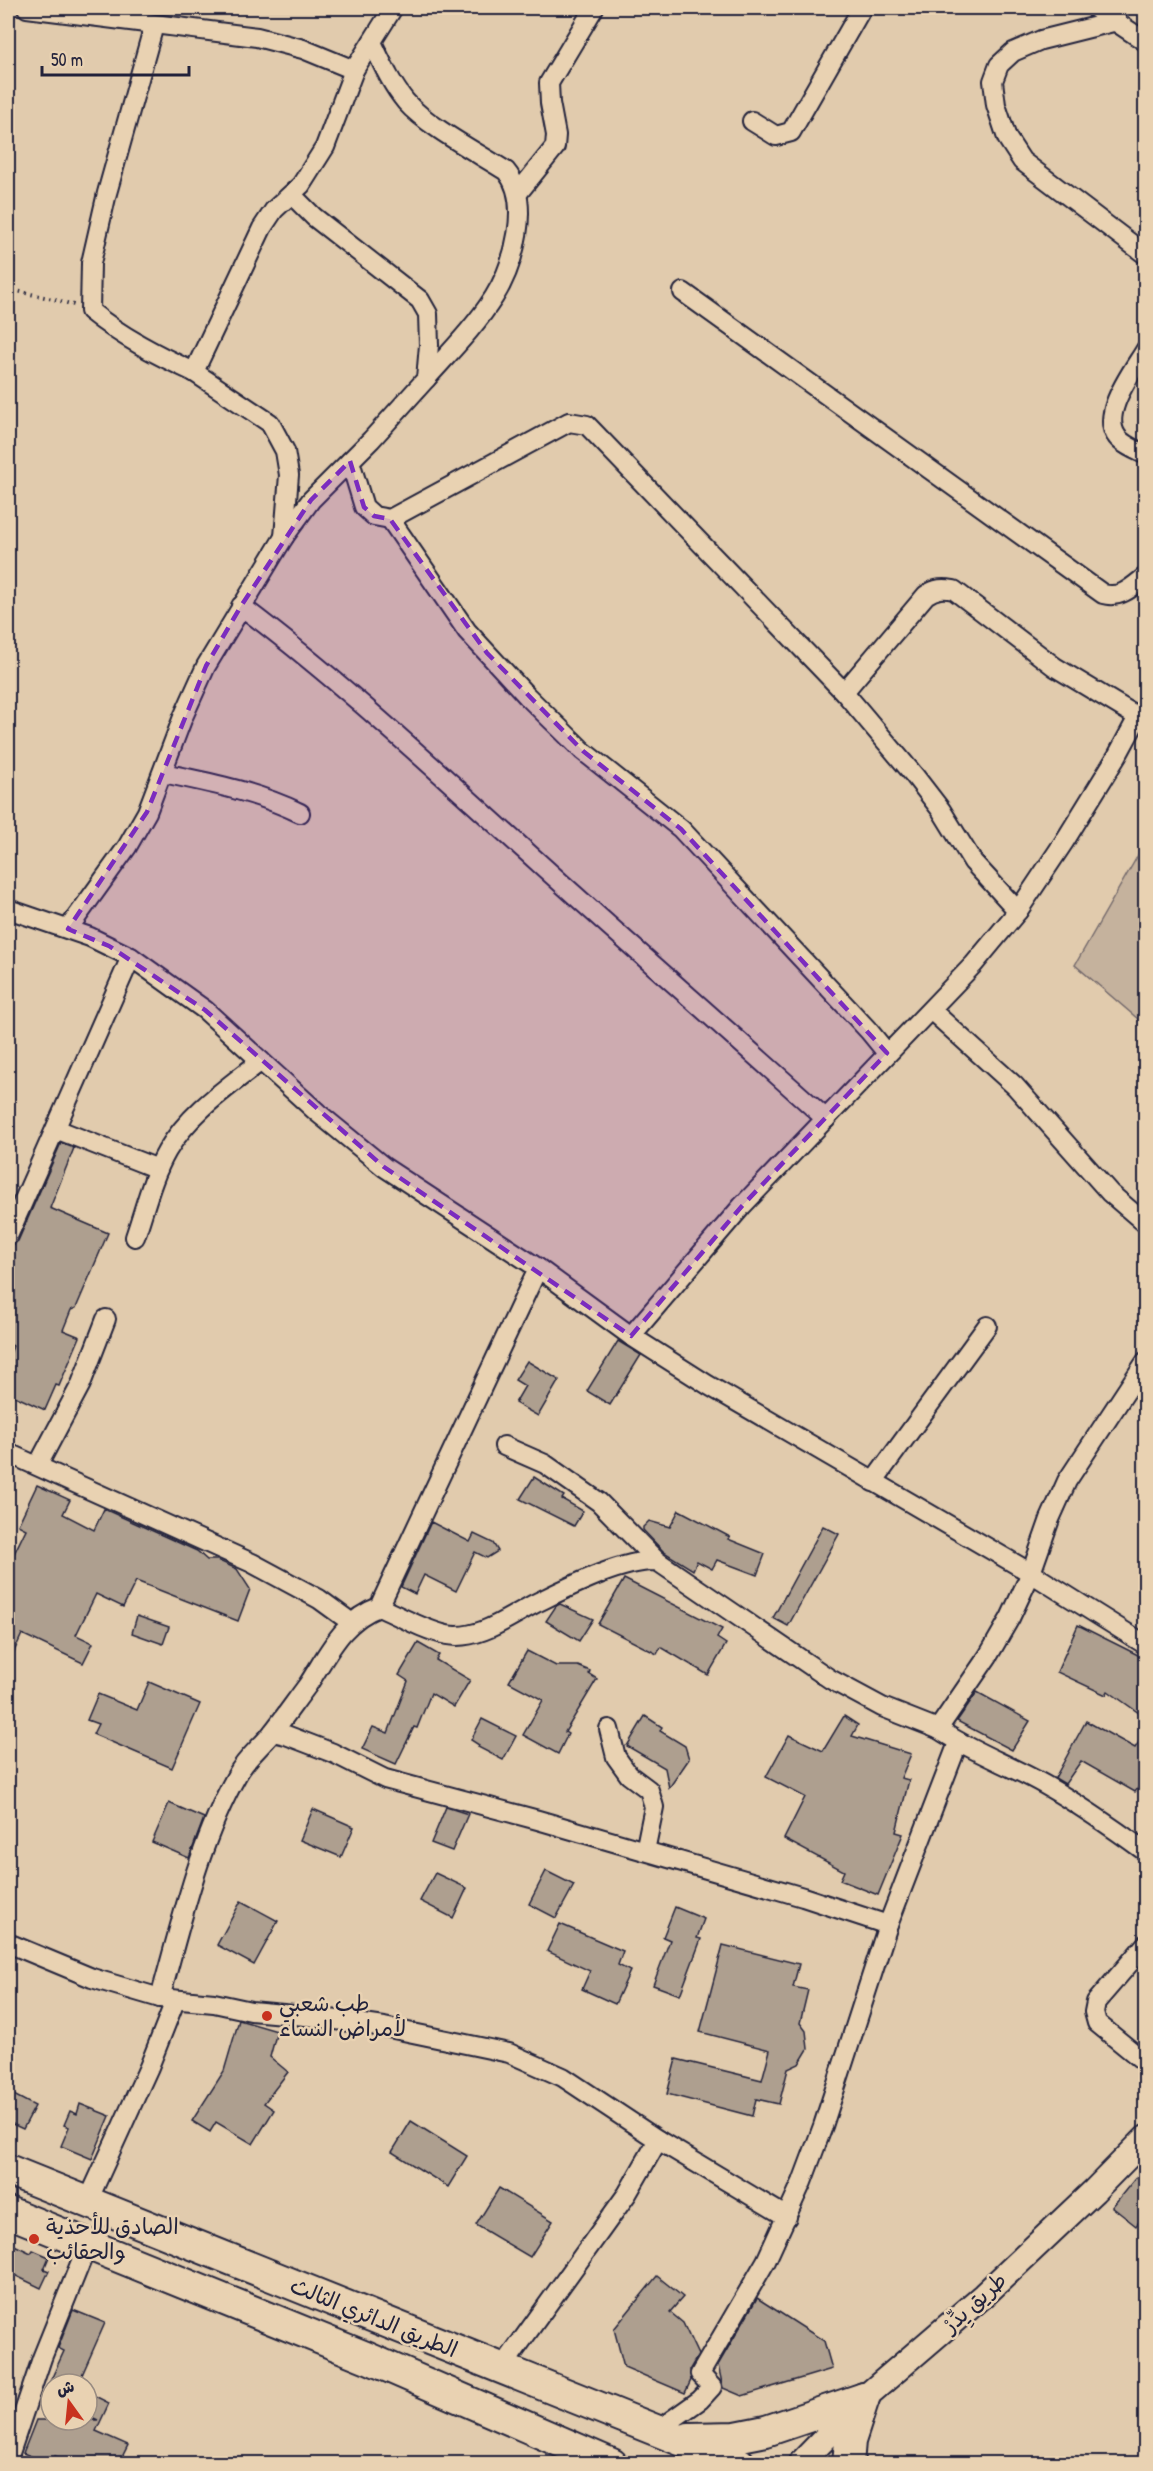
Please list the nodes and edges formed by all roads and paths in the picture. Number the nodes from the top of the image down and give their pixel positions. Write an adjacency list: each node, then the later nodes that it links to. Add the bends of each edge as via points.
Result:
1 (27, 8): 7 (street)
2 (393, 8): 8 (street)
3 (594, 8): 12 (street, via 549,83 555,147)
4 (859, 8): 11 (street, via 792,132 776,136)
5 (1095, 8): 6 (street)
6 (1117, 21): 9 (street); 14 (street, via 1041,40 1013,52 999,65 993,81 1007,138 1022,162)
7 (154, 25): 10 (street, via 257,38 303,49); 17 (street, via 91,263)
8 (372, 42): 10 (street); 12 (street, via 390,81 408,105 506,171)
9 (1146, 42)
10 (354, 70): 13 (street, via 325,147)
11 (752, 121)
12 (518, 193): 20 (street, via 520,220 516,242 498,290)
13 (292, 195): 19 (street, via 273,210 262,228); 20 (street, via 314,218 420,300 428,314)
14 (1146, 255)
15 (8, 290): 17 (path)
16 (683, 292): 25 (street, via 1102,594 1113,597 1126,592)
17 (90, 311): 19 (street, via 108,326)
18 (1146, 349): 21 (street, via 1113,408 1111,420 1120,440)
19 (194, 372): 24 (street, via 270,423 285,451 289,475)
20 (426, 379): 22 (street)
21 (1146, 455)
22 (350, 461): 23 (street, via 364,507 374,516); 24 (street, via 311,500)
23 (390, 519): 27 (street, via 570,422 587,425); 36 (street, via 467,631 527,696 583,751 681,829)
24 (284, 537): 26 (street)
25 (1146, 576)
26 (241, 606): 29 (street, via 206,666); 38 (street, via 356,698)
27 (844, 692): 28 (street, via 926,595 944,588 954,590 1055,667); 32 (street, via 921,784 973,862)
28 (1142, 712): 32 (street)
29 (163, 773): 30 (street, via 241,790); 33 (street, via 147,813 127,847)
30 (300, 813)
31 (8, 909): 33 (street)
32 (1018, 911): 35 (street)
33 (68, 929): 34 (street)
34 (131, 957): 37 (street, via 205,1010); 39 (street)
35 (931, 1010): 36 (street); 41 (street, via 1015,1086 1110,1193)
36 (887, 1053): 38 (street)
37 (261, 1061): 40 (street, via 204,1108 169,1148); 44 (street, via 384,1167)
38 (826, 1119): 47 (street, via 742,1206)
39 (56, 1129): 40 (street); 42 (street)
40 (158, 1169): 43 (street)
41 (1146, 1224)
42 (8, 1236)
43 (135, 1238)
44 (538, 1268): 47 (street); 55 (street)
45 (106, 1319): 51 (street, via 81,1384)
46 (987, 1326): 52 (street)
47 (631, 1336): 52 (street)
48 (1146, 1361): 54 (street, via 1067,1480)
49 (504, 1446): 53 (street, via 545,1464 599,1502)
50 (8, 1452): 51 (street)
51 (38, 1466): 56 (street, via 252,1563 319,1599)
52 (873, 1482): 54 (street)
53 (657, 1561): 55 (street, via 633,1564 593,1578 502,1623 459,1636 446,1635); 59 (street, via 830,1679 882,1707)
54 (1031, 1572): 57 (street); 59 (street, via 994,1646)
55 (379, 1607): 56 (street)
56 (352, 1623): 60 (street, via 332,1645)
57 (1146, 1644)
58 (609, 1729): 62 (street, via 616,1757 628,1775 649,1790 654,1807)
59 (938, 1729): 61 (street)
60 (273, 1732): 62 (street, via 333,1753 385,1779); 67 (street, via 250,1754 237,1775 198,1866)
61 (958, 1743): 63 (street, via 1045,1785); 64 (street)
62 (645, 1851): 64 (street)
63 (1146, 1852)
64 (888, 1924): 74 (street, via 824,2126)
65 (8, 1943): 67 (street, via 92,1978)
66 (1146, 1944): 68 (street, via 1096,2002 1094,2012 1097,2023)
67 (168, 1999): 70 (street, via 384,2027 509,2053 563,2077); 72 (street, via 168,2022)
68 (1146, 2063)
69 (1146, 2138): 77 (street, طريق يِدِّرْ, via 984,2295)
70 (658, 2140): 74 (street); 76 (street, via 627,2194)
71 (8, 2170): 72 (main road, الطريق الدائري الثالث)
72 (87, 2203): 76 (main road, الطريق الدائري الثالث)
73 (8, 2212): 75 (main road, الطريق الدائري الثالث)
74 (787, 2217): 78 (street, via 700,2374 712,2387)
75 (88, 2244): 79 (street, via 42,2358); 80 (main road, الطريق الدائري الثالث)
76 (502, 2368): 78 (main road, الطريق الدائري الثالث)
77 (864, 2398): 78 (main road, via 766,2431 736,2437); 82 (street, طريق يِدِّرْ); 83 (main road, via 849,2441)
78 (669, 2434): 81 (main road, الطريق الدائري الثالث)
79 (8, 2459)
80 (612, 2463)
81 (740, 2463)
82 (800, 2463)
83 (848, 2463)

